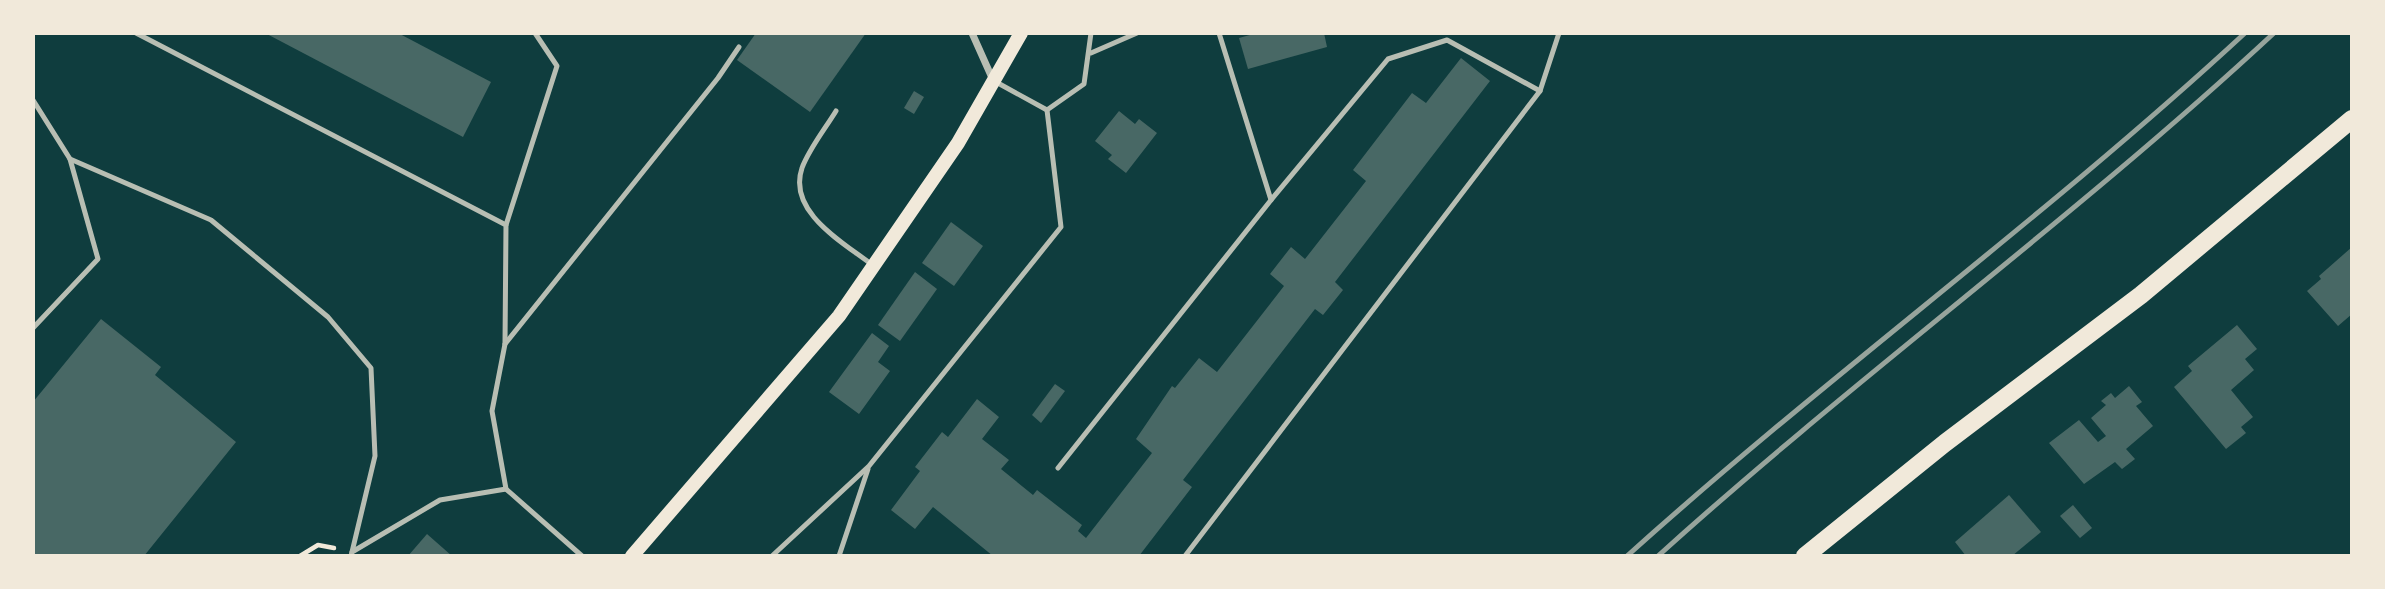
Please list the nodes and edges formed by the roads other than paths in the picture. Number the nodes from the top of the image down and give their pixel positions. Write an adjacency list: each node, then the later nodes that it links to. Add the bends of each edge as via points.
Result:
1 (136, 33): 19 (lane)
2 (535, 33): 19 (lane, via 558,66)
3 (972, 33): 11 (street)
4 (1021, 33): 11 (main road)
5 (1091, 33): 10 (lane)
6 (1137, 33): 10 (lane)
7 (1219, 33): 18 (lane)
8 (1559, 33): 12 (lane)
9 (739, 47): 22 (lane)
10 (1091, 53): 14 (lane, via 1084,83)
11 (993, 80): 14 (lane); 20 (main road, via 958,144)
12 (1540, 91): 18 (lane, via 1447,40 1388,59); 31 (lane)
13 (33, 100): 17 (lane)
14 (1047, 110): 23 (lane, via 1061,227)
15 (836, 111): 20 (lane, via 801,170 802,199 822,227)
16 (2352, 119): 32 (main road, via 2141,295)
17 (71, 159): 21 (lane, via 98,259); 26 (lane, via 211,220 328,317 371,368 375,456)
18 (1271, 200): 24 (lane)
19 (506, 225): 22 (lane)
20 (874, 266): 28 (main road, via 839,316)
21 (33, 328)
22 (505, 344): 25 (lane, via 492,411)
23 (869, 466): 29 (lane); 30 (lane)
24 (1058, 468)
25 (506, 489): 26 (lane, via 440,500); 27 (lane)
26 (352, 554)
27 (582, 556)
28 (632, 556)
29 (772, 556)
30 (839, 556)
31 (1185, 556)
32 (1805, 556)

